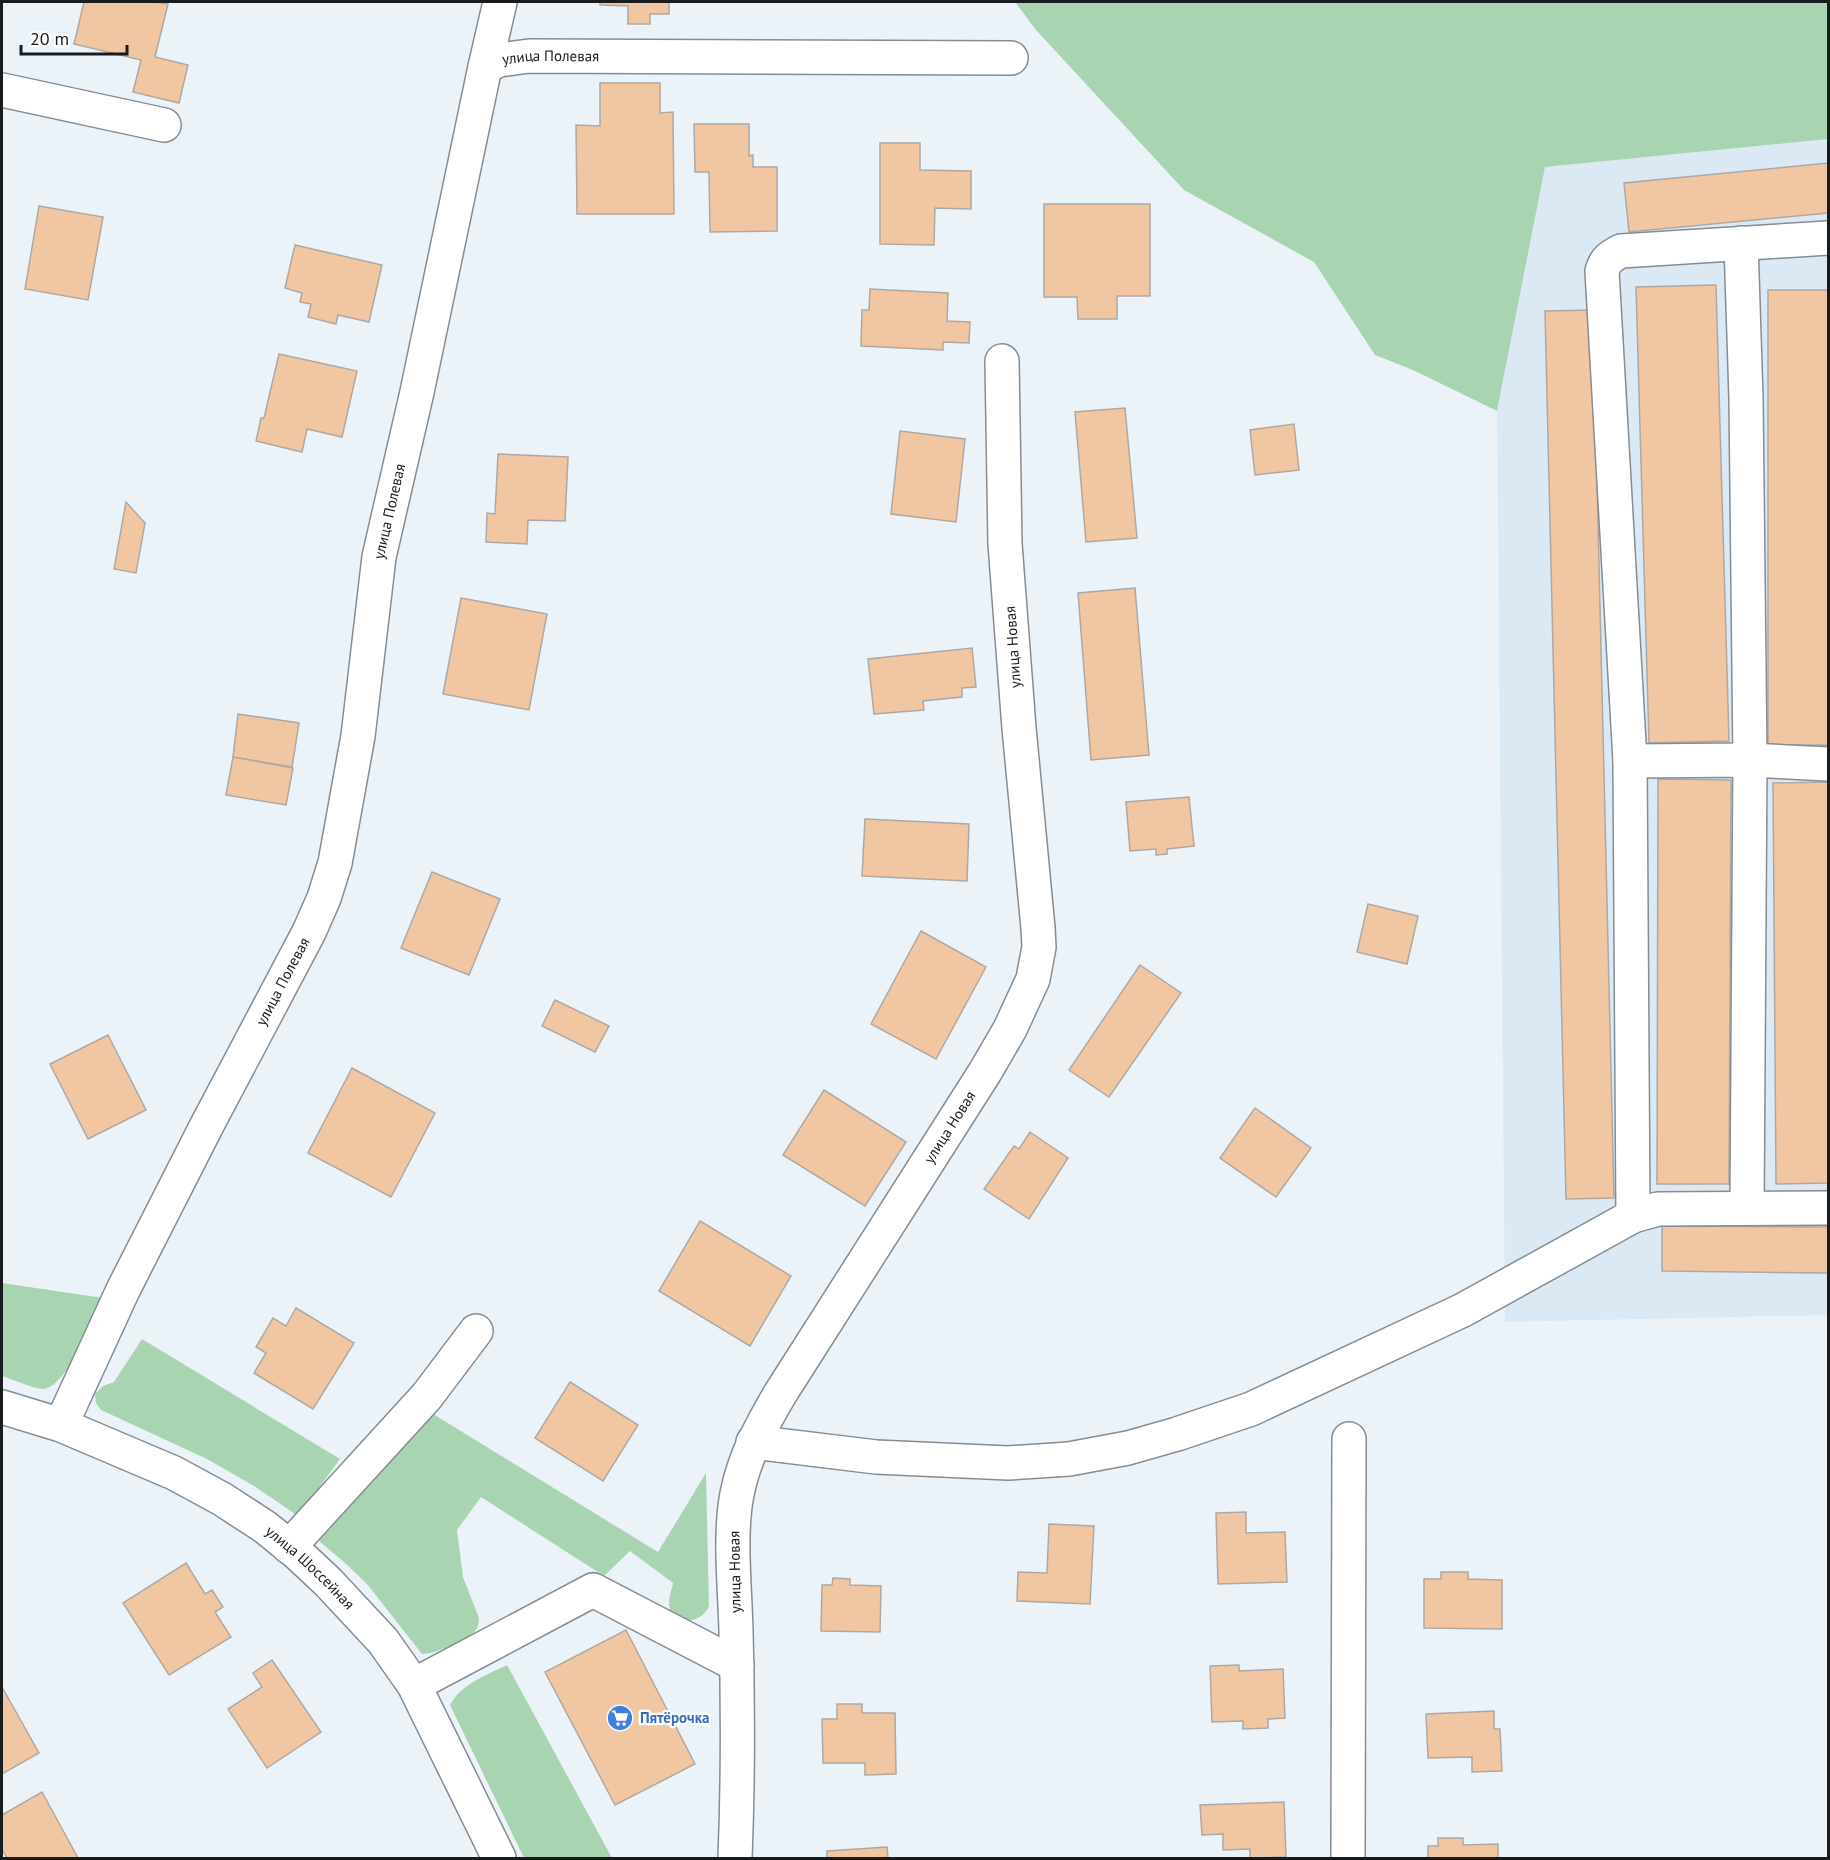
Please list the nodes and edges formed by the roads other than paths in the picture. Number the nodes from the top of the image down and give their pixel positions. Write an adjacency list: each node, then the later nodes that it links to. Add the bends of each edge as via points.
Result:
1 (500, 2): 3 (street)
2 (1011, 58): 3 (street, улица Полевая, via 529,56 499,60)
3 (484, 67): 17 (street, улица Полевая, via 379,557 358,736 335,863 309,932 123,1290)
4 (2, 90): 5 (street)
5 (164, 125)
6 (1828, 238): 7 (street)
7 (1741, 243): 9 (street); 10 (street, via 1622,251 1610,257 1602,272)
8 (1002, 361): 19 (street, улица Новая, via 1005,544 1038,928 1037,964 1028,993 985,1072)
9 (1750, 760): 10 (street); 11 (street); 12 (street)
10 (1630, 761): 14 (street)
11 (1828, 764)
12 (1747, 1207): 13 (street); 14 (street, via 1658,1209)
13 (1828, 1208)
14 (1633, 1216): 19 (street, via 1463,1310 1283,1395 1128,1448 1069,1459 1008,1463 876,1457)
15 (476, 1331): 20 (street, via 428,1396)
16 (2, 1407): 17 (street, улица Шоссейная)
17 (61, 1425): 20 (street, улица Шоссейная, via 174,1473 239,1510)
18 (1350, 1439): 25 (street)
19 (753, 1442): 21 (street, улица Новая, via 736,1496 733,1528)
20 (289, 1547): 22 (street, улица Шоссейная, via 383,1641)
21 (737, 1665): 22 (street, via 593,1590); 24 (street, улица Новая)
22 (414, 1685): 23 (street, улица Шоссейная)
23 (499, 1858)
24 (735, 1858)
25 (1348, 1858)

